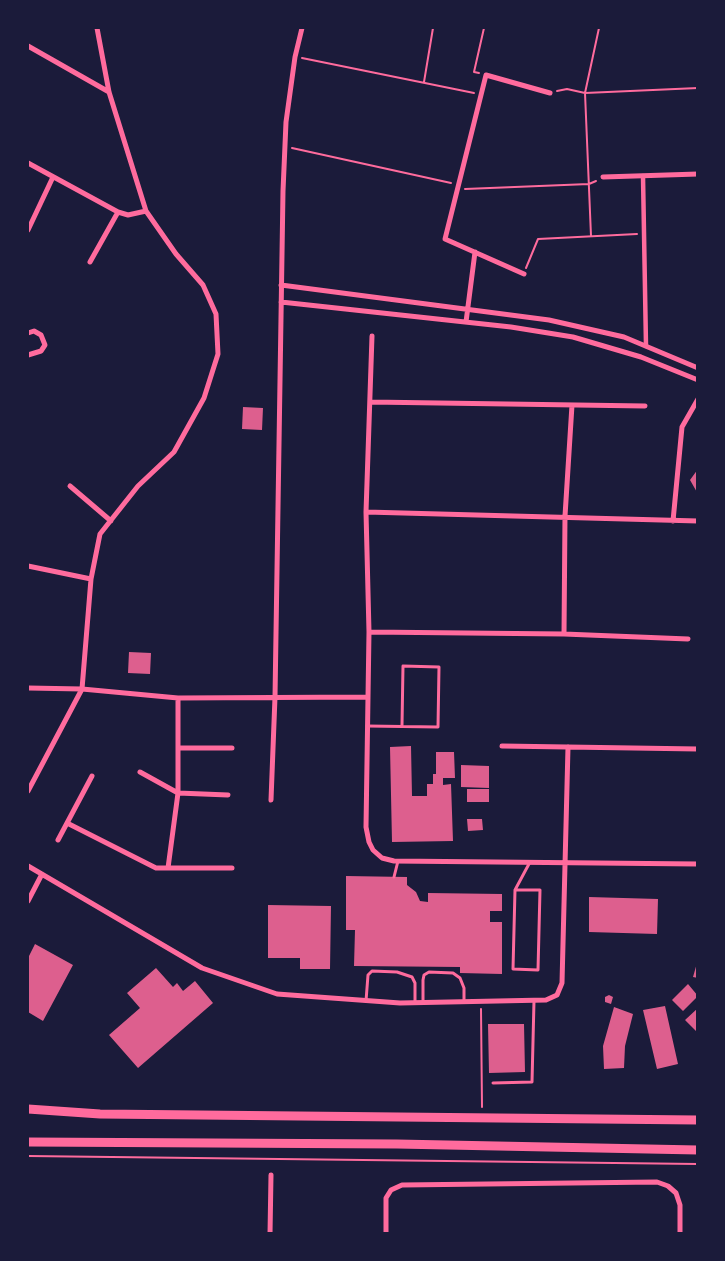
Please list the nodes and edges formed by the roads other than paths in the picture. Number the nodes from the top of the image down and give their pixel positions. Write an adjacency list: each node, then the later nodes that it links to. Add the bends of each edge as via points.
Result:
1 (97, 28): 4 (street)
2 (302, 28): 17 (street, via 295,57 285,146)
3 (28, 46): 4 (street)
4 (109, 92): 11 (street)
5 (550, 93): 14 (street, via 486,75 445,239)
6 (28, 163): 9 (street)
7 (698, 174): 8 (street)
8 (643, 176): 10 (street); 23 (street)
9 (53, 177): 12 (street); 13 (street)
10 (603, 177)
11 (146, 211): 12 (street, via 128,215); 34 (street, via 176,254 203,284 216,314 218,354 204,398 174,452 138,486)
12 (118, 212): 15 (street)
13 (28, 230)
14 (475, 252): 16 (street); 19 (street)
15 (90, 262)
16 (524, 274)
17 (281, 285): 18 (street); 19 (street)
18 (281, 302): 20 (street); 44 (street)
19 (467, 308): 20 (street); 23 (street, via 549,320 624,337)
20 (466, 322): 26 (street, via 573,337 641,356)
21 (28, 333): 24 (street, via 41,335 45,345 41,351)
22 (372, 336): 28 (street)
23 (646, 346): 25 (street)
24 (28, 355)
25 (698, 368)
26 (698, 380)
27 (698, 399): 35 (street, via 682,426)
28 (370, 402): 29 (street); 32 (street)
29 (572, 405): 30 (street); 33 (street)
30 (644, 406)
31 (70, 486): 34 (street)
32 (366, 512): 33 (street); 39 (street)
33 (565, 516): 35 (street); 40 (street)
34 (111, 521): 38 (street, via 100,534)
35 (673, 521): 36 (street)
36 (698, 521)
37 (28, 566): 38 (street)
38 (91, 579): 43 (street)
39 (368, 632): 40 (street); 45 (street)
40 (564, 634): 41 (street)
41 (688, 639)
42 (28, 688): 43 (street)
43 (82, 689): 46 (street); 56 (street)
44 (275, 697): 45 (street); 46 (street); 59 (street)
45 (367, 697): 47 (street)
46 (178, 698): 51 (street)
47 (367, 726): 48 (lane); 62 (street, via 366,827 369,842 382,858)
48 (402, 726): 48 (lane, via 403,666 439,667 438,726)
49 (502, 746): 50 (street)
50 (568, 747): 53 (street); 64 (street)
51 (178, 748): 52 (street); 57 (street)
52 (232, 748)
53 (698, 749)
54 (140, 772): 57 (street)
55 (92, 776): 60 (street)
56 (28, 791)
57 (178, 792): 58 (street); 67 (street)
58 (228, 795)
59 (270, 800)
60 (67, 823): 61 (street); 67 (street, via 156,868)
61 (58, 840)
62 (398, 861): 63 (street); 70 (lane)
63 (530, 862): 64 (street); 71 (lane)
64 (566, 862): 65 (street); 74 (street, via 562,983 557,995)
65 (698, 864)
66 (28, 866): 69 (street)
67 (168, 868): 68 (street)
68 (232, 868)
69 (42, 874): 72 (street); 73 (street, via 202,968 277,994)
70 (394, 877)
71 (516, 890): 71 (lane, via 540,890 538,970 514,969)
72 (28, 901)
73 (366, 1000): 76 (street); 76 (lane, via 368,976 372,971 397,972 412,977)
74 (534, 1001): 75 (street); 78 (lane, via 532,1082)
75 (464, 1002): 77 (street); 77 (lane, via 460,978 452,973 429,972 423,980)
76 (415, 1003): 77 (street)
77 (423, 1003)
78 (493, 1083)
79 (28, 1109): 80 (main road, via 100,1114)
80 (698, 1120)
81 (28, 1142): 82 (main road)
82 (698, 1150)
83 (271, 1175): 84 (street)
84 (270, 1234)
85 (386, 1234): 86 (street, via 386,1198 391,1190 402,1185 658,1182 676,1193 680,1205)
86 (680, 1234)

